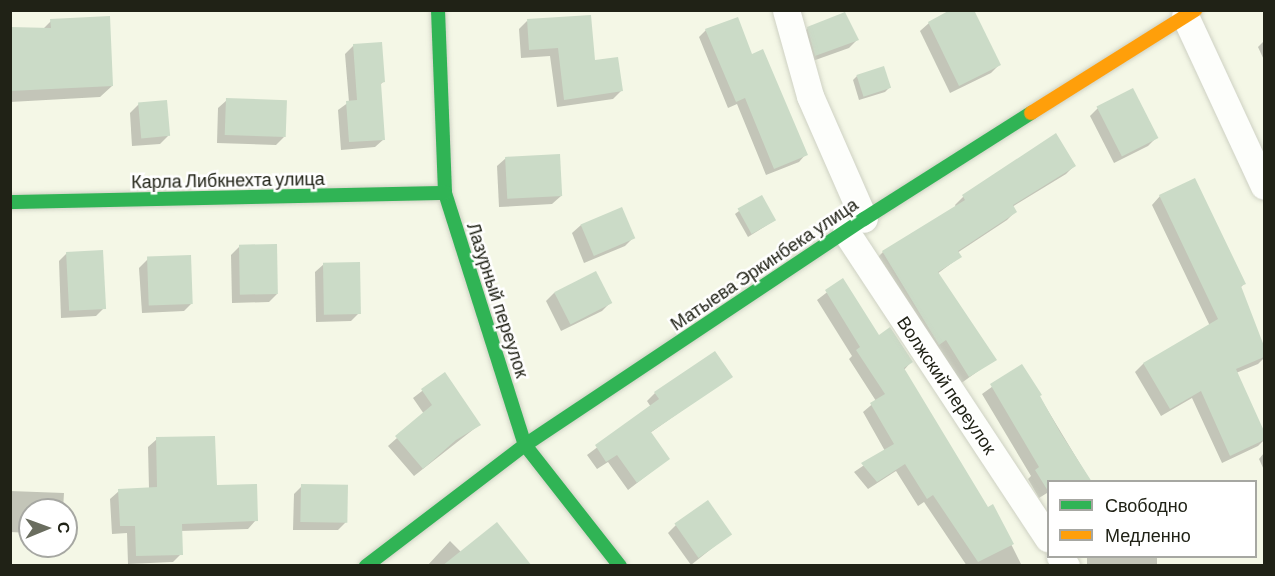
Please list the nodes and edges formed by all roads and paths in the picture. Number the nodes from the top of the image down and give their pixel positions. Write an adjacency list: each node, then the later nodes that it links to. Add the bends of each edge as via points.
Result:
1 (438, 10): 5 (street, Лазурный переулок)
2 (786, 10): 7 (street, Волжский переулок, via 810,96)
3 (1190, 13): 4 (street); 7 (street, Матыева Эркинбека улица)
4 (1264, 186)
5 (445, 193): 6 (street, Карла Либкнехта улица); 8 (street, Лазурный переулок)
6 (10, 202)
7 (855, 225): 8 (street, Матыева Эркинбека улица); 9 (street, Волжский переулок)
8 (525, 445): 10 (street, Матыева Эркинбека улица); 11 (street, Лазурный переулок)
9 (1047, 536)
10 (366, 566)
11 (620, 566)

